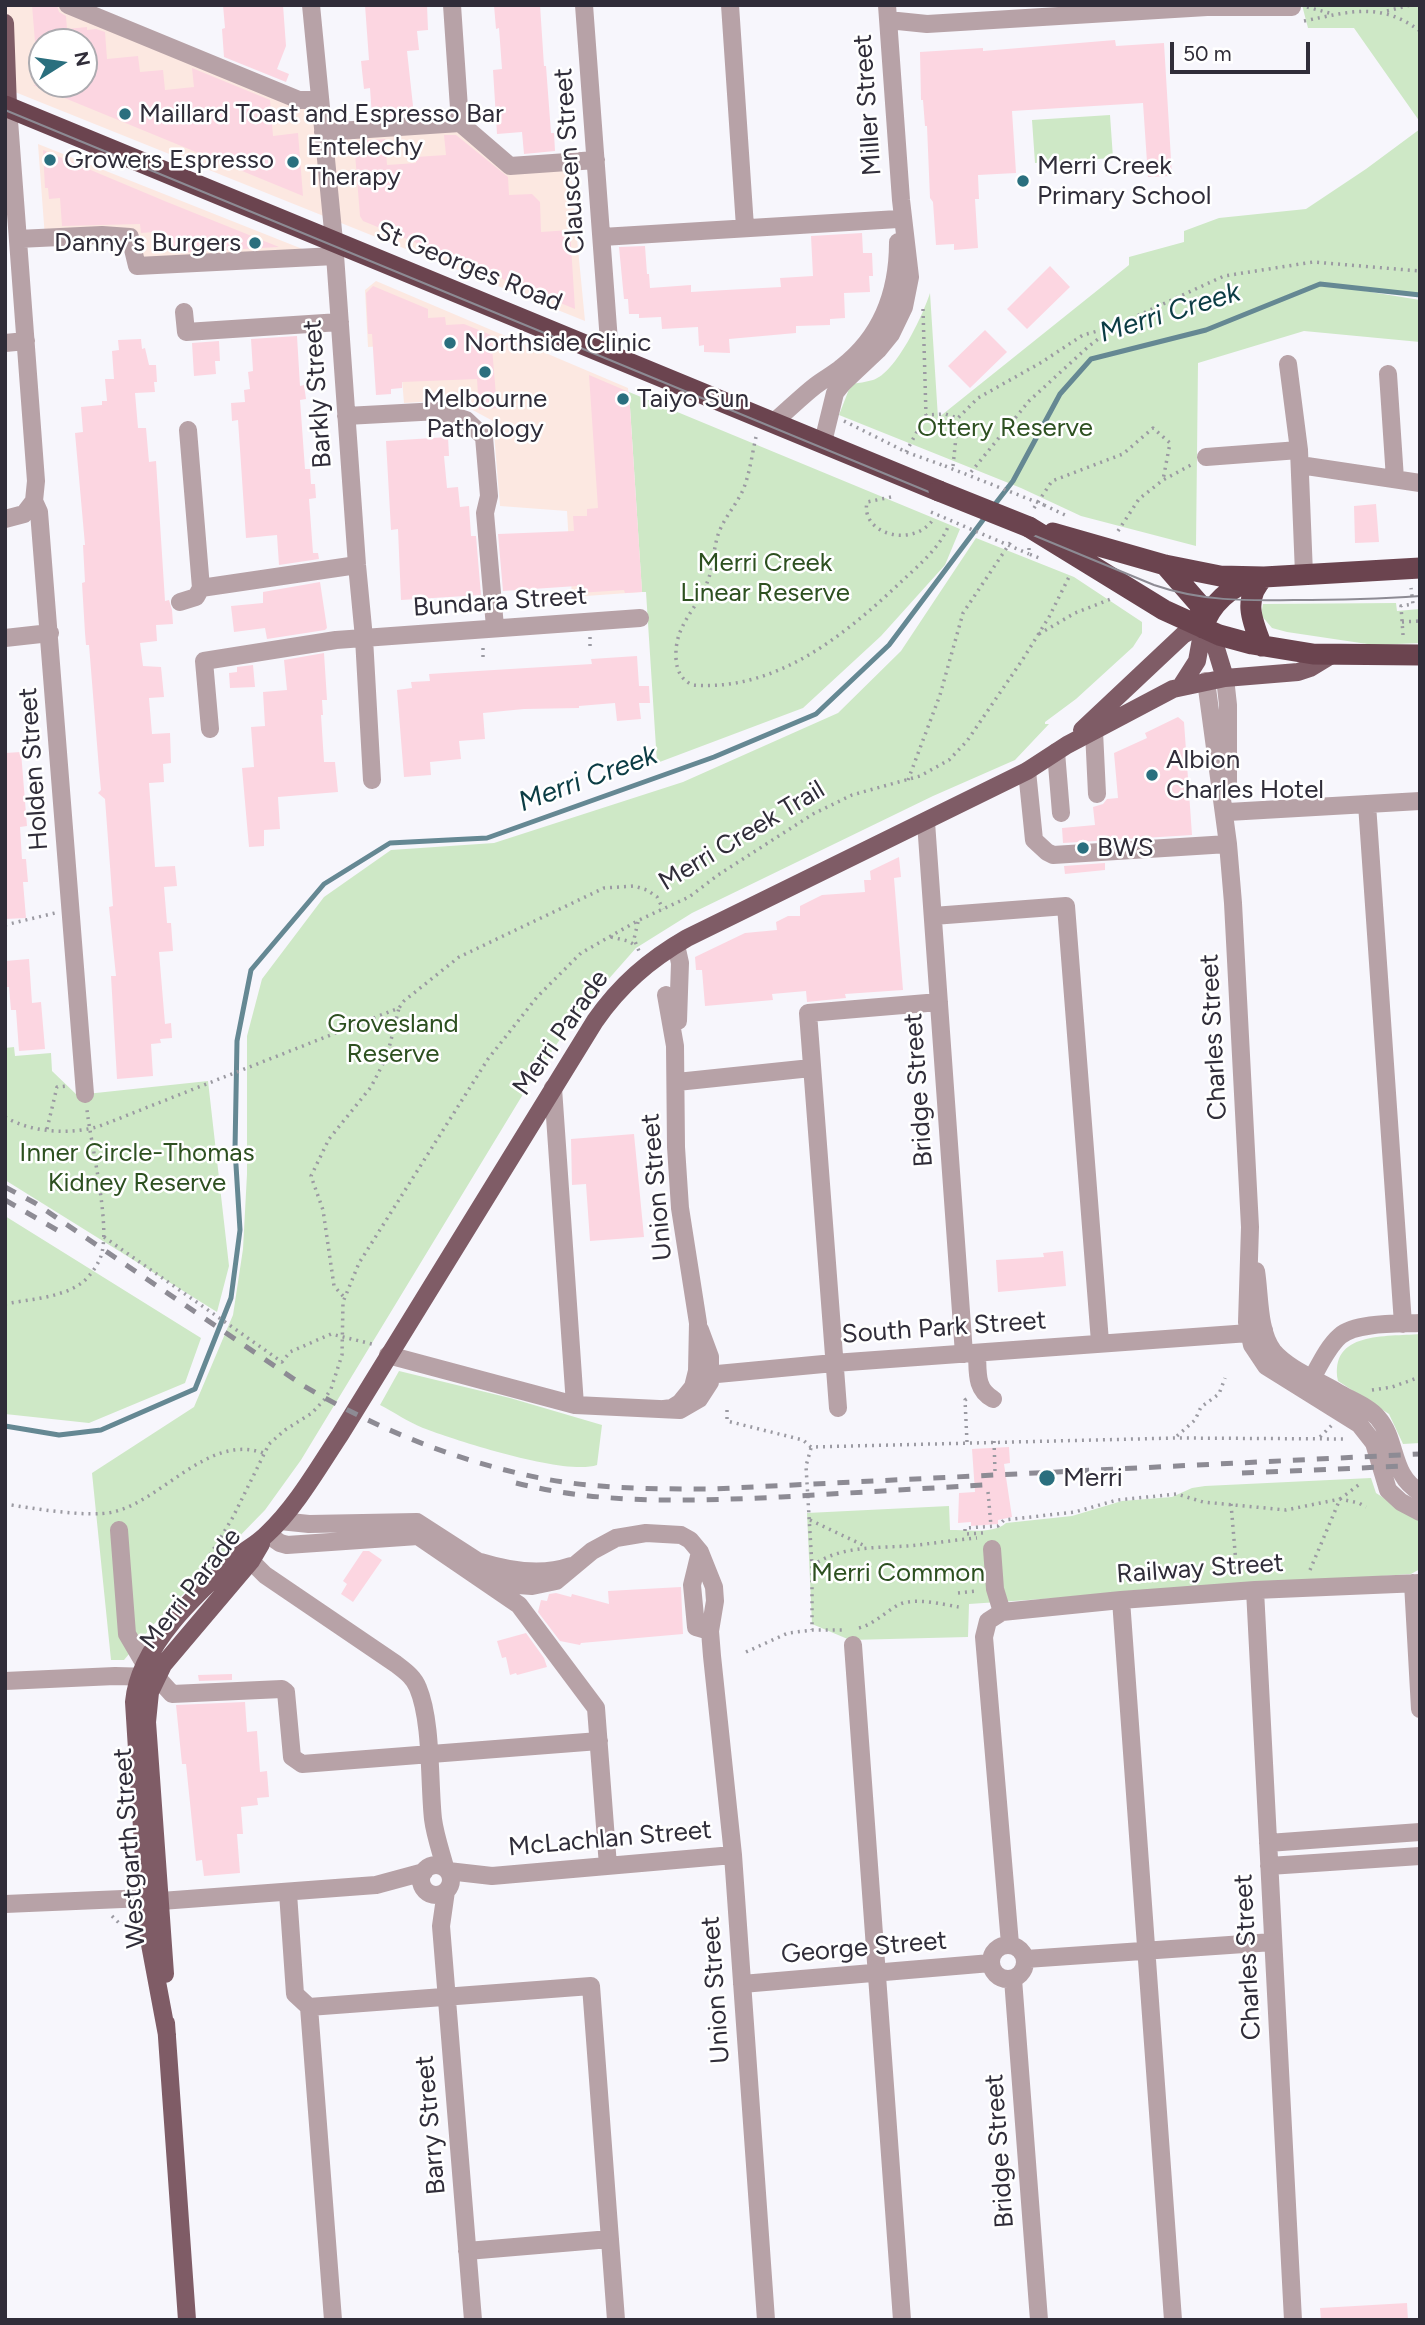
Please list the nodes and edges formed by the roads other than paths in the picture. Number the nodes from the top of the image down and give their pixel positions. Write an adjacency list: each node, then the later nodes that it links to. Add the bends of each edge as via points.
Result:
1 (68, 5): 11 (street, via 299,100)
2 (311, 5): 11 (street, Barkly Street)
3 (452, 5): 13 (street)
4 (584, 5): 15 (street, Clauscen Street)
5 (730, 5): 19 (street)
6 (1189, 6): 7 (street); 8 (street)
7 (1292, 7)
8 (1037, 11): 9 (street, via 927,24)
9 (888, 20): 17 (street, Miller Street)
10 (5, 23): 12 (main road, Holden Street)
11 (320, 100): 14 (street, Barkly Street)
12 (7, 106): 16 (street, Holden Street); 22 (highway, St Georges Road)
13 (460, 123): 14 (street); 15 (street, via 510,166)
14 (323, 132): 22 (street, Barkly Street)
15 (596, 160): 20 (street, Clauscen Street)
16 (10, 190): 21 (street, Holden Street)
17 (901, 200): 18 (street, Miller Street); 33 (street, Miller Street, via 911,268 904,307 886,342 838,388)
18 (898, 219): 19 (street); 31 (street, Miller Street, via 897,276 876,330 851,359)
19 (745, 227): 20 (street)
20 (602, 237): 27 (street, Clauscen Street)
21 (18, 239): 22 (street, via 130,237 137,266); 25 (street, Holden Street)
22 (335, 248): 24 (street, Barkly Street); 27 (highway, St Georges Road)
23 (184, 312): 24 (street, via 186,332)
24 (340, 322): 30 (street, Barkly Street)
25 (26, 341): 26 (street); 38 (street, Holden Street, via 36,481)
26 (5, 343)
27 (610, 355): 31 (highway, St Georges Road)
28 (1288, 364): 35 (street)
29 (1388, 374): 36 (street)
30 (346, 416): 42 (street, Barkly Street); 49 (street, via 439,411 466,420 484,437)
31 (774, 422): 33 (highway, St Georges Road)
32 (188, 430): 46 (street)
33 (823, 442): 40 (highway, St Georges Road, bridge)
34 (1206, 457): 35 (street)
35 (1299, 458): 36 (street); 44 (street)
36 (1395, 479): 37 (street)
37 (1420, 483)
38 (33, 501): 39 (street, via 24,514); 51 (street, Holden Street, via 38,512)
39 (5, 519)
40 (1024, 527): 41 (highway, St Georges Road); 50 (highway, St Georges Road)
41 (1158, 564): 45 (highway, St Georges Road, via 1220,576); 50 (highway, via 1198,602)
42 (357, 565): 46 (street); 53 (street, Barkly Street)
43 (1420, 568): 44 (highway, St Georges Road)
44 (1304, 574): 45 (highway, St Georges Road)
45 (1264, 577): 50 (highway, via 1230,591 1212,609); 54 (highway, via 1250,600)
46 (201, 588): 47 (street, via 196,597)
47 (180, 601)
48 (640, 618): 49 (street, Bundara Street)
49 (495, 627): 53 (street, Bundara Street)
50 (1203, 628): 54 (highway, St Georges Road); 57 (main road, via 1214,642); 58 (main road, Charles Street); 59 (main road, via 1197,661); 62 (main road, Merri Parade, via 1183,635)
51 (50, 633): 52 (street); 80 (street, Holden Street)
52 (5, 638)
53 (364, 638): 60 (street, Bundara Street, via 204,661); 64 (street, Barkly Street)
54 (1262, 646): 55 (highway, St Georges Road)
55 (1333, 654): 56 (highway, St Georges Road); 57 (main road, Merri Parade, via 1298,671)
56 (1420, 655)
57 (1225, 678): 58 (main road, Merri Parade); 69 (street, Charles Street)
58 (1206, 681): 59 (main road, Merri Parade); 71 (street, Charles Street)
59 (1181, 686): 61 (main road, Merri Parade)
60 (210, 729)
61 (1094, 731): 62 (main road, Merri Parade); 65 (street)
62 (1061, 749): 63 (main road, Merri Parade); 68 (street)
63 (1027, 771): 70 (main road, Merri Parade); 71 (street, via 1034,840 1054,855)
64 (372, 780)
65 (1097, 794)
66 (1420, 801): 67 (street)
67 (1367, 804): 69 (street); 81 (street)
68 (1061, 813)
69 (1228, 813): 71 (street, Charles Street)
70 (926, 822): 72 (street, Bridge Street); 73 (main road, Merri Parade)
71 (1228, 844): 82 (street, Charles Street, via 1250,1227 1246,1312)
72 (933, 916): 75 (street, Bridge Street); 83 (street, via 1066,906)
73 (676, 945): 76 (street, Union Street, via 680,963); 79 (main road, Merri Parade, via 623,985)
74 (666, 995): 76 (street, Union Street)
75 (939, 1002): 77 (street, via 808,1013); 85 (street, Bridge Street)
76 (675, 1046): 78 (street, Union Street)
77 (811, 1068): 78 (street); 86 (street)
78 (677, 1082): 87 (street, Union Street, via 676,1166 698,1323 710,1357)
79 (553, 1088): 84 (main road, Merri Parade); 90 (street)
80 (85, 1094)
81 (1411, 1323): 88 (street, via 1363,1327 1340,1336)
82 (1256, 1331): 83 (street, South Park Street); 88 (street, Charles Street, via 1254,1350 1266,1366)
83 (1100, 1342): 85 (street, South Park Street)
84 (390, 1352): 90 (street); 94 (main road, Merri Parade, via 340,1435)
85 (970, 1353): 86 (street, South Park Street); 89 (street, Bridge Street, via 984,1394)
86 (834, 1363): 87 (street, South Park Street); 91 (street)
87 (704, 1375): 90 (street, via 708,1387 680,1410)
88 (1309, 1384): 92 (street, Charles Street, via 1376,1416 1389,1436 1399,1470); 93 (street, Charles Street, via 1359,1424 1374,1443 1391,1493)
89 (993, 1399)
90 (575, 1405)
91 (838, 1408)
92 (1420, 1492)
93 (1420, 1513)
94 (279, 1521): 96 (main road, Merri Parade); 111 (street, Union Street, via 420,1522 500,1579 533,1586 556,1581 604,1543 638,1534 681,1535 690,1540 700,1552 715,1591 710,1631)
95 (120, 1530): 104 (street, via 127,1634)
96 (267, 1534): 98 (main road, Merri Parade); 107 (street, via 287,1545 418,1536 519,1605 594,1706)
97 (992, 1549): 102 (street)
98 (246, 1558): 104 (main road, Merri Parade, via 210,1582 162,1635); 108 (street, Barry Street, via 410,1675 422,1699)
99 (1416, 1583): 100 (street, Railway Street); 106 (street)
100 (1246, 1591): 101 (street, Railway Street); 110 (street, Charles Street)
101 (1121, 1600): 102 (street, Railway Street); 121 (street)
102 (995, 1617): 120 (street, via 984,1637)
103 (853, 1644): 124 (street)
104 (146, 1672): 105 (street); 108 (street, via 172,1693 282,1689 286,1692 292,1757 302,1764); 117 (main road, Westgarth Street)
105 (5, 1681)
106 (1420, 1709)
107 (599, 1741): 108 (street); 113 (street)
108 (428, 1753): 115 (street, Barry Street)
109 (1420, 1832): 110 (street)
110 (1268, 1843): 114 (street, Charles Street)
111 (733, 1855): 113 (street, McLachlan Street); 126 (street, Union Street)
112 (1420, 1856): 114 (street)
113 (608, 1866): 115 (street, McLachlan Street)
114 (1269, 1866): 119 (street, Charles Street)
115 (437, 1880): 116 (street, McLachlan Street); 127 (street, Barry Street)
116 (288, 1893): 117 (street, McLachlan Street); 128 (street, via 295,1994)
117 (153, 1899): 118 (street, McLachlan Street); 131 (main road, Westgarth Street)
118 (5, 1903)
119 (1273, 1942): 121 (street); 139 (street, Charles Street)
120 (1010, 1944): 122 (street); 123 (street, via 998,1947)
121 (1146, 1951): 122 (street); 138 (street)
122 (1026, 1959): 125 (street, via 1024,1969)
123 (991, 1963): 124 (street, George Street); 125 (street, via 999,1976)
124 (877, 1973): 126 (street, George Street); 136 (street)
125 (1013, 1979): 137 (street, Bridge Street)
126 (742, 1984): 135 (street, Union Street)
127 (447, 1998): 128 (street); 129 (street, via 591,1986); 130 (street, Barry Street)
128 (309, 2007): 132 (street)
129 (610, 2239): 130 (street); 134 (street)
130 (467, 2251): 133 (street, Barry Street)
131 (187, 2320)
132 (333, 2320)
133 (472, 2320)
134 (616, 2320)
135 (766, 2320)
136 (902, 2320)
137 (1039, 2320)
138 (1173, 2320)
139 (1293, 2320)

